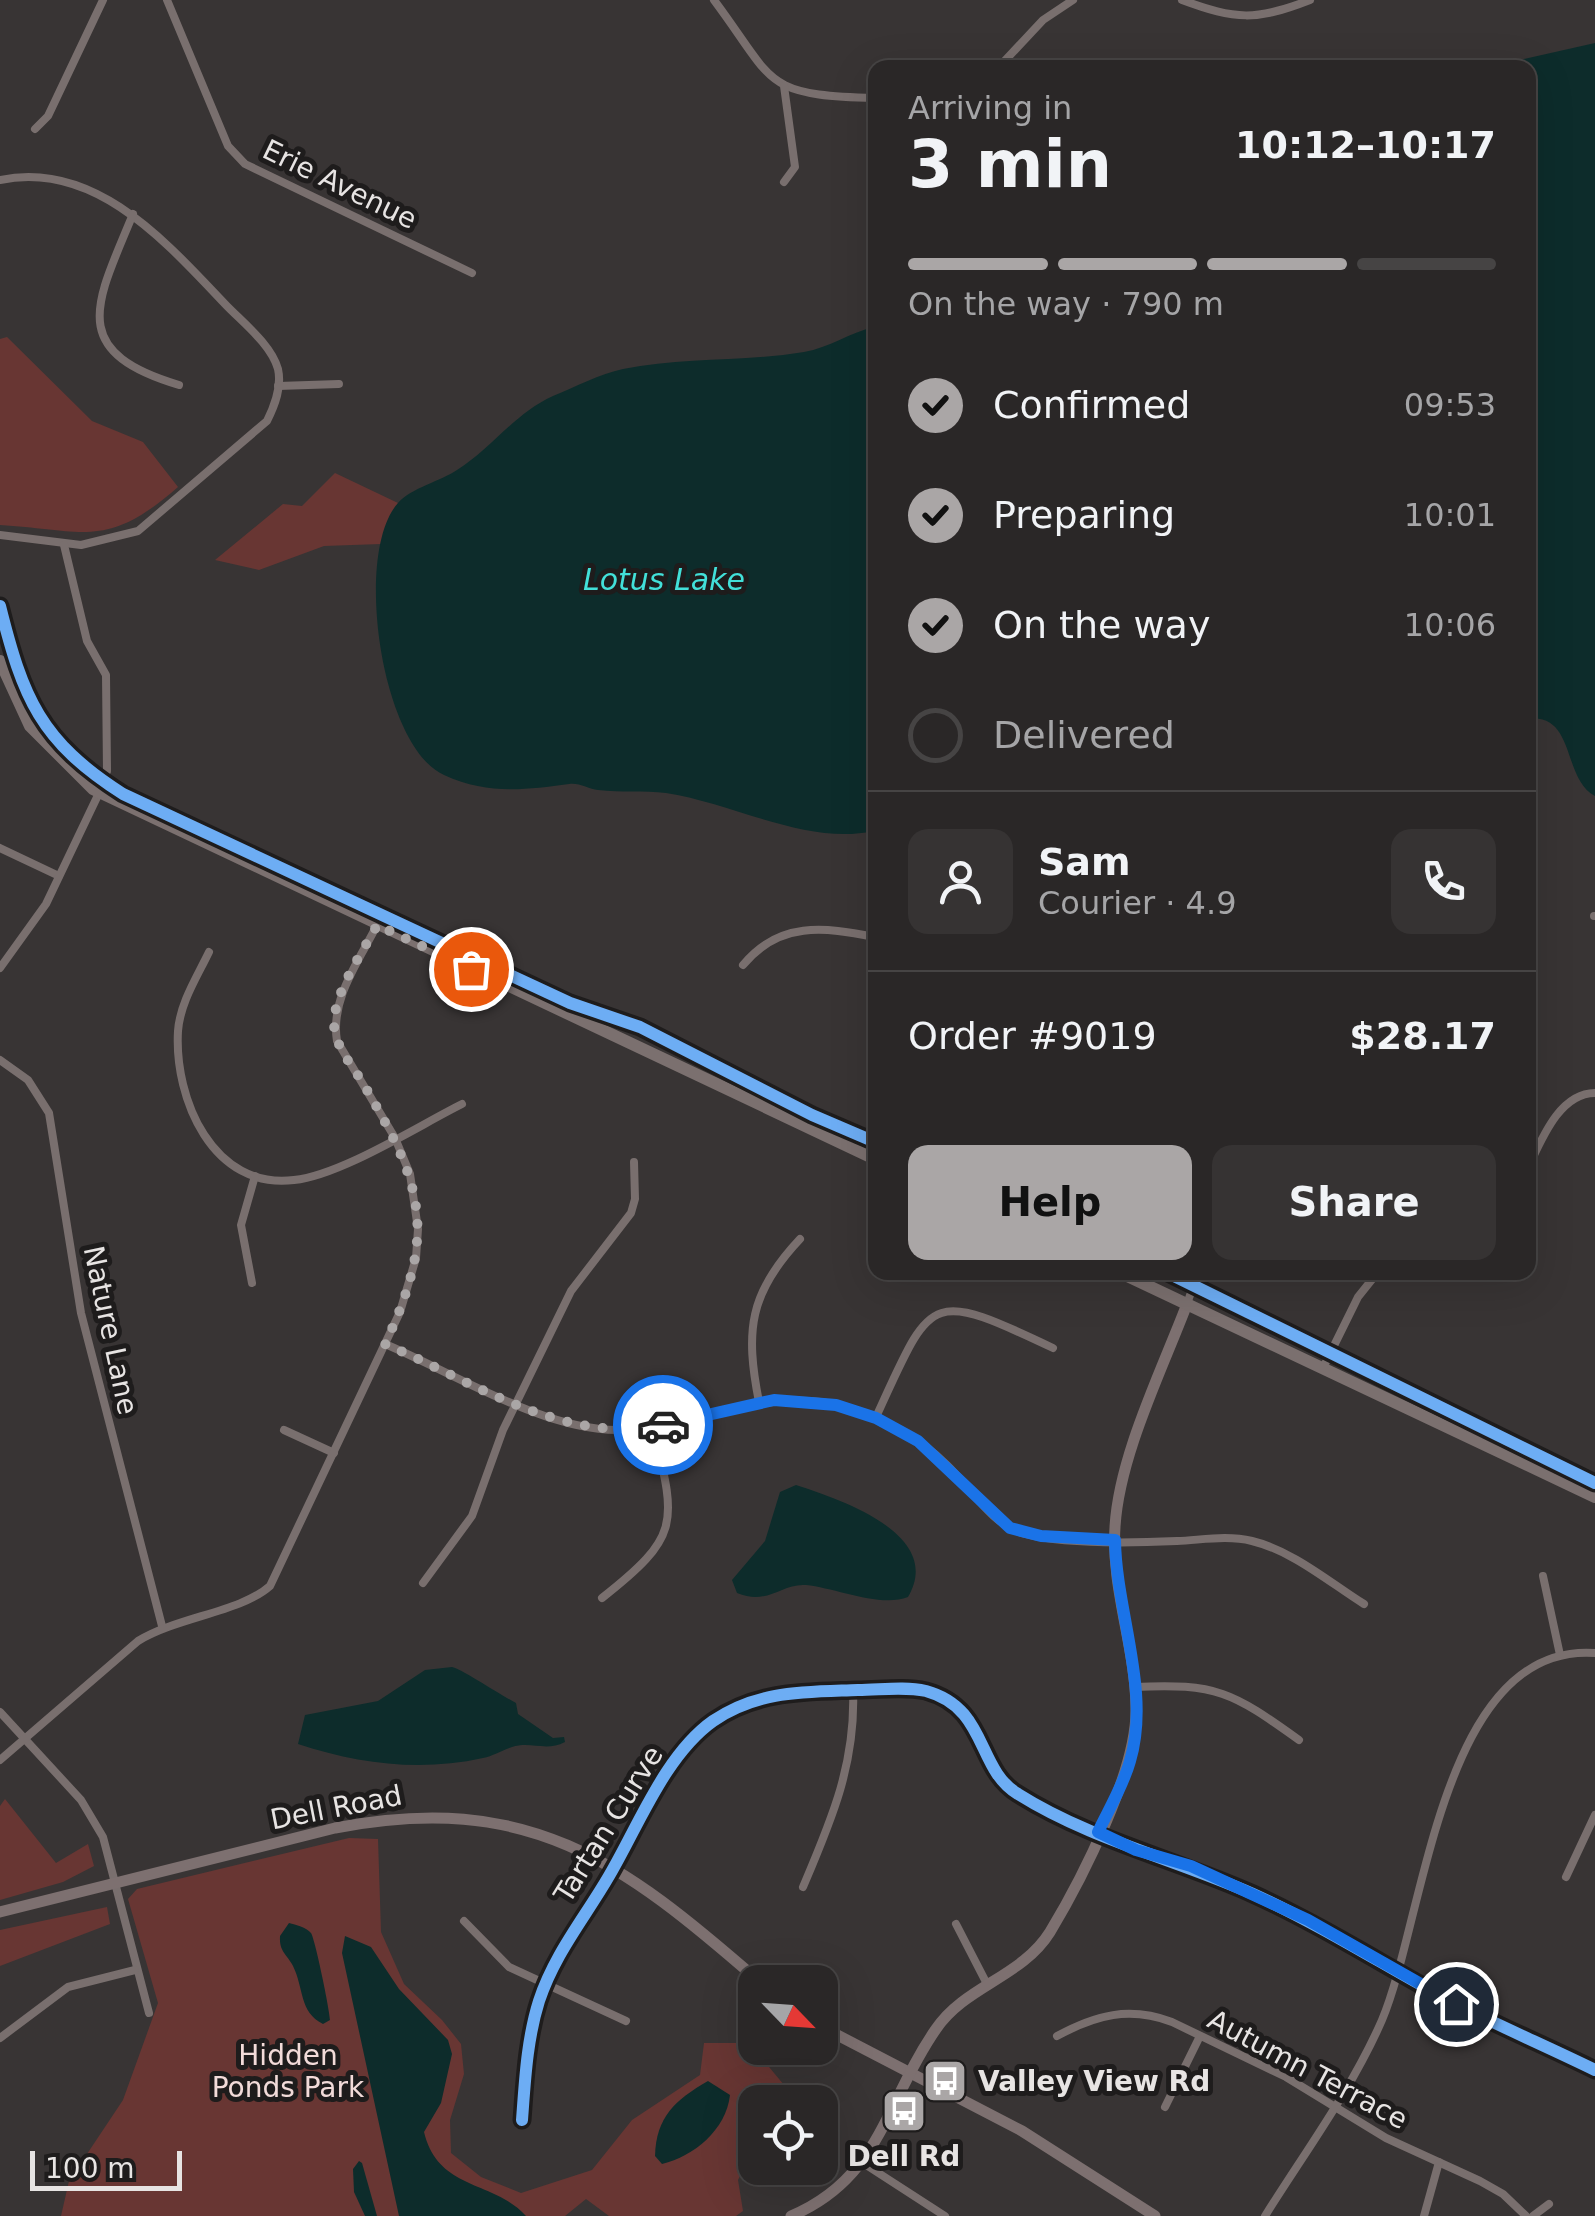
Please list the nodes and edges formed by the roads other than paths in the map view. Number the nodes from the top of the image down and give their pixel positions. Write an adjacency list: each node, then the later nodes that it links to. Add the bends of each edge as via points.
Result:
1 (103, 0): 10 (street, via 48,116)
2 (166, 0): 14 (street, Erie Avenue, via 228,146 245,164)
3 (714, 0): 8 (street, via 760,69)
4 (1072, 0): 7 (street)
5 (1182, 0): 6 (street, via 1237,18)
6 (1310, 0)
7 (1005, 60)
8 (784, 86): 9 (street); 12 (street, via 795,166)
9 (868, 98)
10 (34, 128)
11 (0, 180): 13 (street, via 24,174 51,178)
12 (784, 182)
13 (133, 214): 16 (street, via 102,294 102,336 124,363); 17 (street, via 265,347)
14 (472, 272)
15 (339, 384): 17 (street)
16 (180, 385)
17 (278, 386): 19 (street, via 267,421 158,517 112,540)
18 (0, 535): 19 (street)
19 (64, 544): 21 (street, via 86,641 106,675)
20 (0, 661): 22 (main road, via 30,726)
21 (106, 770)
22 (99, 792): 24 (street); 25 (main road)
23 (0, 848): 24 (street)
24 (59, 876): 29 (street)
25 (377, 925): 33 (street, via 334,1024 337,1041); 35 (main road)
26 (868, 936): 28 (street, via 830,928 796,930 758,948)
27 (209, 952): 37 (street, via 178,1032 190,1102 217,1154)
28 (743, 965)
29 (0, 968)
30 (0, 1060): 59 (street, Nature Lane, via 28,1080 49,1113 80,1313)
31 (1595, 1093): 34 (street, via 1584,1093 1559,1112)
32 (462, 1104): 33 (street)
33 (395, 1138): 37 (street, via 309,1178); 44 (street, via 410,1174 418,1229 411,1285)
34 (1536, 1154)
35 (868, 1155)
36 (634, 1162): 47 (street, via 631,1213 570,1291)
37 (255, 1176): 42 (street, via 242,1225)
38 (800, 1238): 48 (street, via 770,1274 752,1319)
39 (1137, 1280): 43 (main road)
40 (1195, 1280): 43 (street)
41 (1372, 1280): 46 (street)
42 (252, 1283)
43 (1187, 1304): 46 (main road); 54 (street, via 1129,1460)
44 (385, 1344): 47 (street); 52 (street)
45 (1052, 1348): 49 (street, via 968,1310 940,1313 917,1330)
46 (1323, 1368): 53 (main road)
47 (516, 1402): 50 (street, via 590,1428); 56 (street, via 472,1516)
48 (759, 1402): 49 (street, via 801,1400); 50 (street)
49 (876, 1418): 54 (street, via 944,1461 1010,1528)
50 (653, 1427): 57 (street, via 669,1521 656,1553)
51 (284, 1430): 52 (street)
52 (334, 1453): 59 (street, via 270,1586)
53 (1595, 1497)
54 (1115, 1540): 58 (street, via 1254,1541); 62 (street)
55 (1542, 1576): 61 (street)
56 (423, 1582)
57 (602, 1598)
58 (1364, 1604)
59 (162, 1626): 65 (street)
60 (1595, 1653): 61 (street)
61 (1560, 1655): 79 (street, via 1524,1670 1481,1723 1430,1839)
62 (1134, 1687): 66 (street, via 1178,1683 1220,1691); 69 (street, via 1130,1762)
63 (853, 1690): 69 (street, Tartan Curve, via 904,1688 943,1698 973,1724 1014,1792); 70 (street, Tartan Curve, via 776,1694 709,1724 676,1761); 73 (street, via 845,1784)
64 (0, 1712): 65 (street)
65 (20, 1740): 67 (street); 72 (street, via 93,1818)
66 (1299, 1740)
67 (0, 1760)
68 (1595, 1815): 71 (street)
69 (1098, 1832): 79 (street, Tartan Curve, via 1291,1912); 81 (street, via 1041,1944)
70 (614, 1867): 72 (street, Dell Road, via 522,1828 409,1817 335,1828); 77 (street, Dell Road); 80 (street, Tartan Curve, via 577,1920)
71 (1566, 1878)
72 (118, 1883): 74 (street, Dell Road); 78 (street)
73 (803, 1887)
74 (0, 1912)
75 (464, 1922): 80 (street, via 509,1967)
76 (956, 1924): 81 (street)
77 (740, 1965)
78 (135, 1970): 82 (street); 87 (street, via 68,1987)
79 (1398, 1970): 88 (street, Tartan Curve); 91 (street, via 1381,2021)
80 (546, 1983): 83 (street); 92 (street, Tartan Curve, via 530,2039)
81 (988, 1986): 89 (street, via 952,2010)
82 (149, 2013)
83 (626, 2021)
84 (838, 2035): 89 (street)
85 (1057, 2036): 86 (street, Autumn Terrace, via 1093,2018 1133,2012)
86 (1200, 2036): 90 (street); 91 (street, Autumn Terrace, via 1286,2076)
87 (0, 2038)
88 (1595, 2070)
89 (912, 2073): 94 (street); 98 (street)
90 (1165, 2107)
91 (1334, 2108): 93 (street, Autumn Terrace); 99 (street)
92 (522, 2120)
93 (1439, 2162): 100 (street); 101 (street, Autumn Terrace, via 1503,2194)
94 (863, 2163): 96 (street, via 831,2195); 97 (street)
95 (1549, 2204): 101 (street)
96 (791, 2216)
97 (945, 2216)
98 (1155, 2216)
99 (1264, 2216)
100 (1424, 2216)
101 (1530, 2216)

